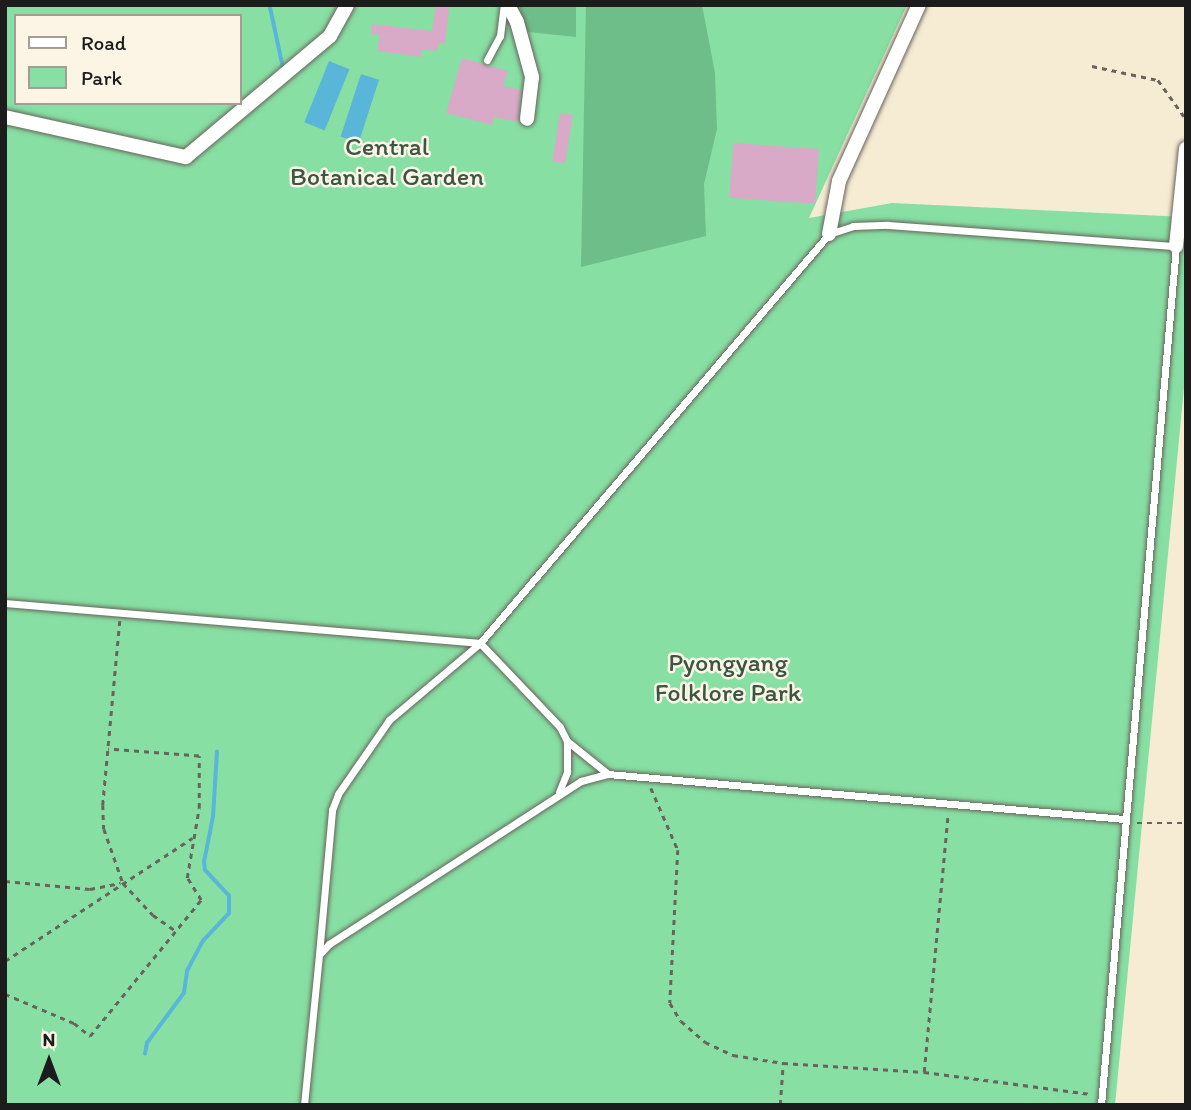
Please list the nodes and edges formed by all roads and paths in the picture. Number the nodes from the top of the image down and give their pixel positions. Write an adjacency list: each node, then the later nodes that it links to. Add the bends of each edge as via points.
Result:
1 (347, 5): 6 (street, via 331,36 186,157 165,156)
2 (506, 5): 4 (lane, via 500,36); 7 (street, via 520,32 532,77)
3 (919, 5): 10 (street, via 839,181)
4 (487, 60)
5 (1092, 65): 8 (path, via 1158,80)
6 (5, 117)
7 (527, 119)
8 (1186, 119)
9 (1186, 149): 11 (street)
10 (829, 234): 11 (lane, via 853,226 888,225); 14 (lane)
11 (1176, 246): 21 (lane)
12 (5, 603): 13 (lane)
13 (121, 613): 14 (lane); 16 (path)
14 (480, 643): 15 (lane, via 560,727); 27 (lane, via 389,720 338,794 332,810)
15 (567, 741): 17 (lane); 19 (lane, via 567,772)
16 (108, 749): 23 (path, via 199,756); 25 (path, via 104,829)
17 (608, 774): 18 (lane); 19 (lane)
18 (647, 778): 20 (lane); 30 (path, via 678,850 670,1003 681,1021 705,1042 733,1055)
19 (559, 792): 27 (lane)
20 (949, 805): 21 (lane); 31 (path)
21 (1124, 821): 22 (path); 32 (lane)
22 (1186, 823)
23 (194, 836): 25 (path); 26 (path, via 187,878 201,900)
24 (5, 881): 25 (path, via 90,888)
25 (123, 883): 26 (path, via 153,915); 28 (path)
26 (177, 932): 29 (path, via 90,1036 51,1012)
27 (319, 955): 33 (lane)
28 (5, 961)
29 (5, 994)
30 (783, 1062): 31 (path); 34 (path)
31 (924, 1073): 32 (path)
32 (1101, 1095): 35 (lane)
33 (304, 1105)
34 (780, 1105)
35 (1101, 1105)

